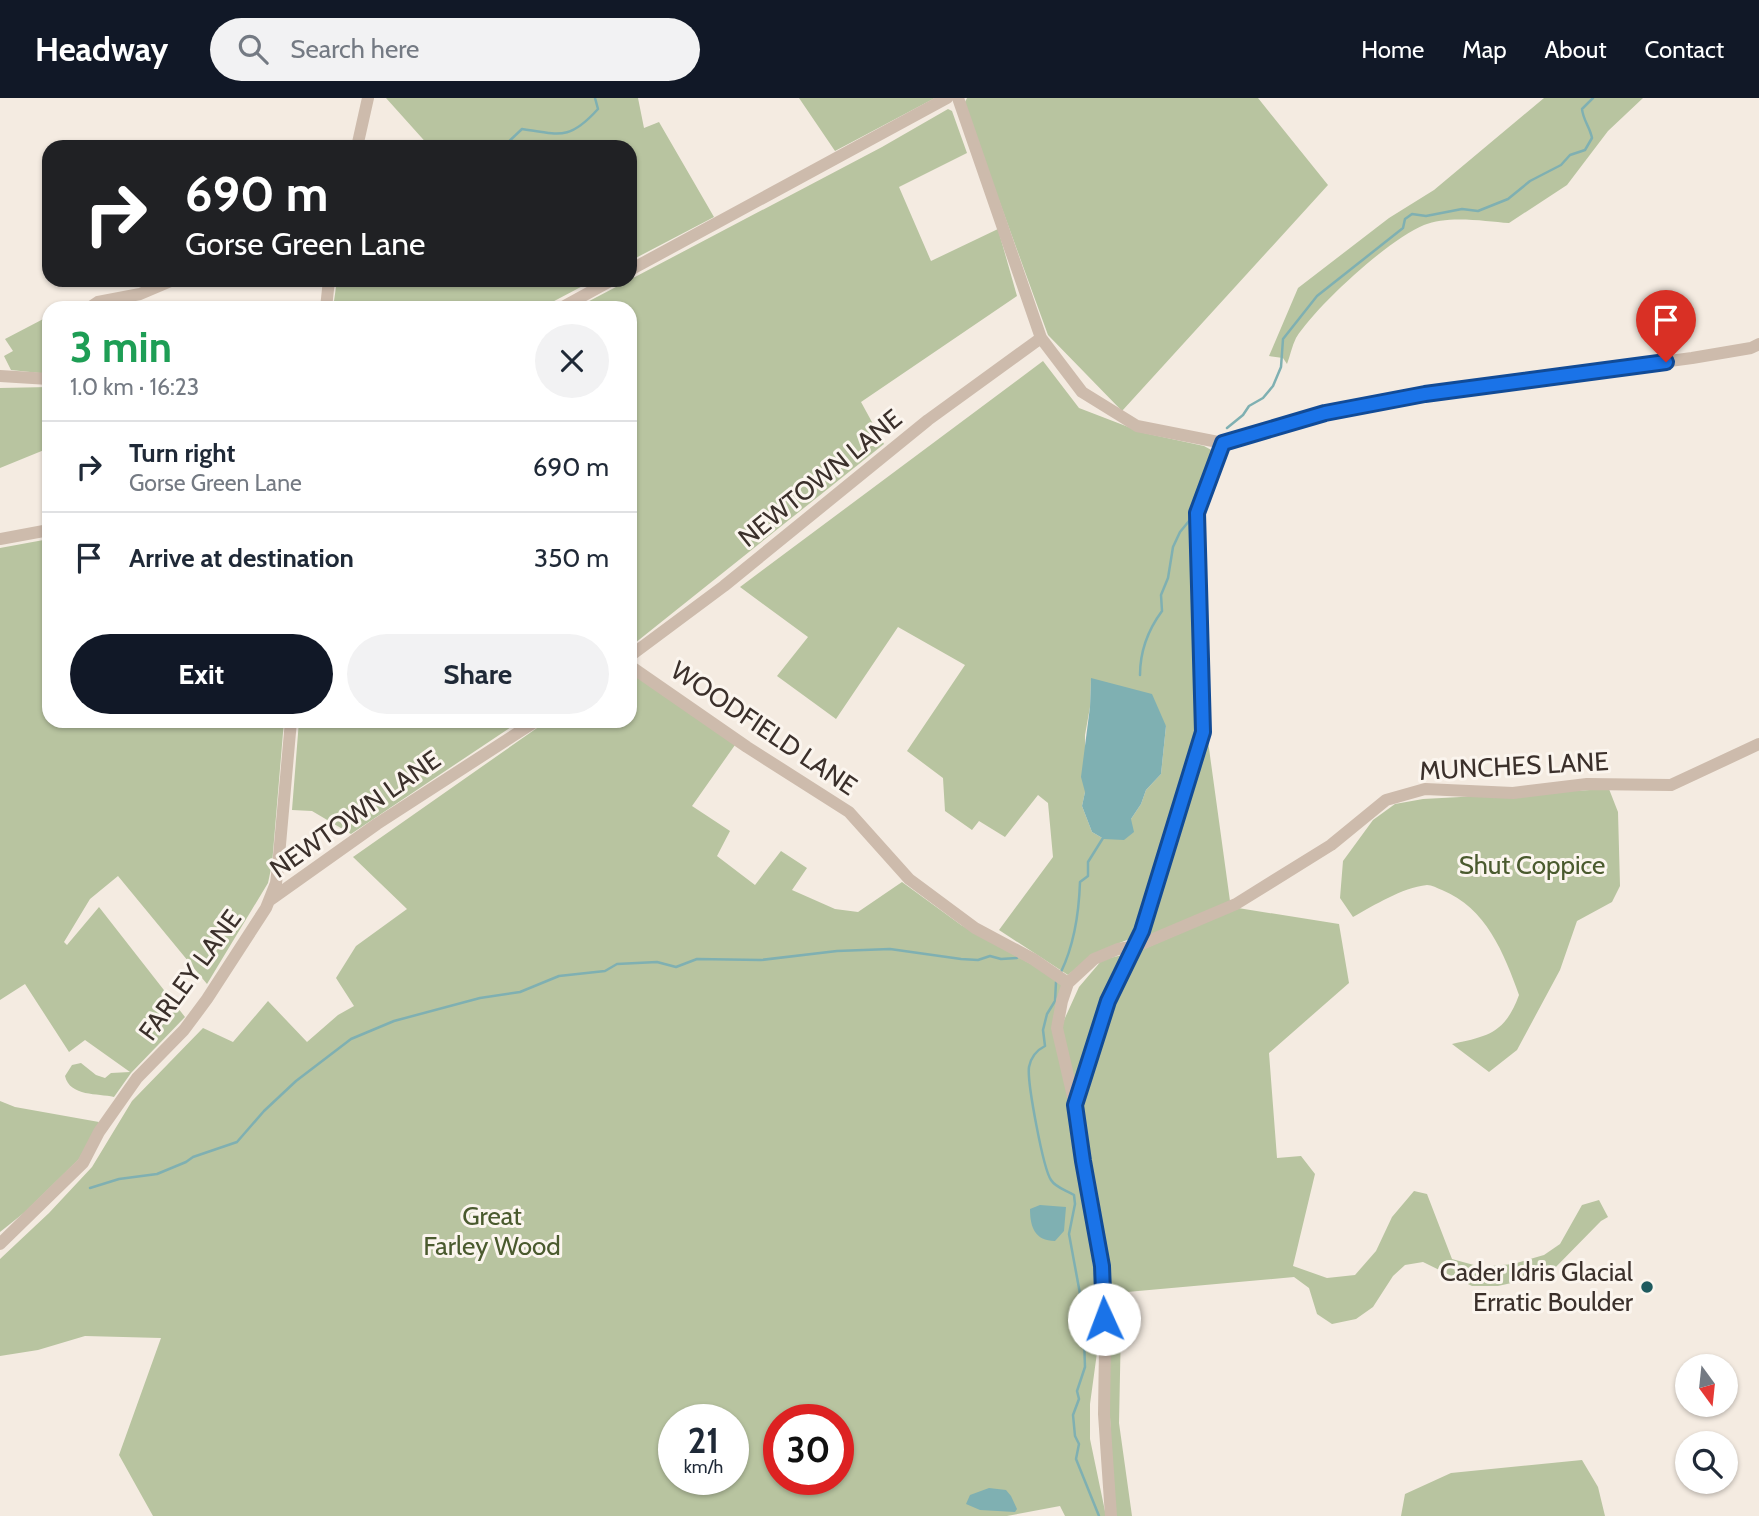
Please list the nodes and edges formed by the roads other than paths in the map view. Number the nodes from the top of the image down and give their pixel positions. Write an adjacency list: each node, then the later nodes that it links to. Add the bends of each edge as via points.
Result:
1 (368, 98): 4 (street)
2 (947, 98): 5 (street)
3 (958, 98): 10 (street)
4 (359, 140)
5 (637, 266)
6 (156, 287): 8 (street)
7 (599, 287): 9 (street)
8 (103, 301)
9 (574, 301)
10 (1041, 338): 14 (street, via 1082,392 1137,426); 17 (street, NEWTOWN LANE, via 928,420)
11 (1759, 344): 14 (street, via 1692,358 1425,394 1325,413)
12 (0, 376): 13 (street)
13 (42, 379)
14 (1223, 443): 23 (street, via 1197,513 1203,732)
15 (42, 531): 16 (street)
16 (0, 539)
17 (637, 651)
18 (637, 671): 24 (street, WOODFIELD LANE, via 849,812 909,879 975,928)
19 (290, 728): 22 (street, FARLEY LANE, via 282,834)
20 (525, 728): 22 (street, NEWTOWN LANE)
21 (1759, 744): 23 (street, MUNCHES LANE, via 1671,785 1587,784 1513,793 1425,789 1386,800 1331,845 1236,904)
22 (270, 900): 26 (street, FARLEY LANE, via 207,999 138,1078 83,1163)
23 (1137, 946): 24 (street, via 1118,948 1094,959); 25 (street, via 1108,1001)
24 (1069, 983): 25 (street, via 1057,1028)
25 (1075, 1105): 27 (street, via 1102,1266)
26 (0, 1244)
27 (1111, 1516)

